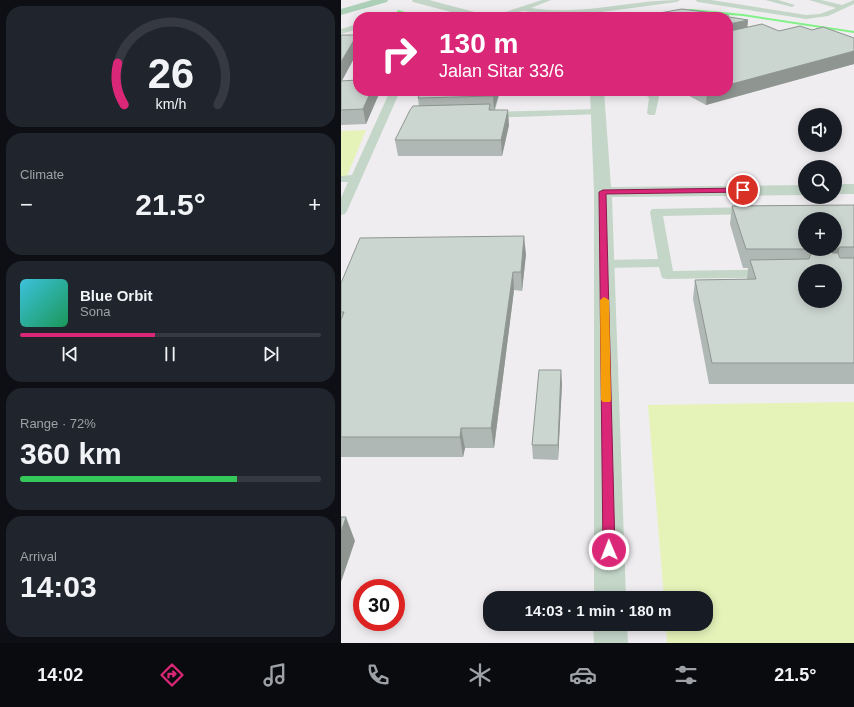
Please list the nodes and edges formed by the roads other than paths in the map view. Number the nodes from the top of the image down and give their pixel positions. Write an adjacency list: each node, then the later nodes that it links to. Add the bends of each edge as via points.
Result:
1 (347, 0): 11 (main road)
2 (383, 0): 16 (main road)
3 (417, 0): 17 (street)
4 (548, 0): 15 (lane)
5 (673, 0): 20 (lane)
6 (698, 0): 7 (lane)
7 (705, 0): 21 (lane, via 806,17)
8 (768, 0): 12 (lane)
9 (812, 0): 13 (lane)
10 (854, 0): 13 (lane)
11 (341, 2)
12 (797, 6)
13 (843, 7): 21 (lane)
14 (811, 8): 21 (lane)
15 (523, 9): 18 (lane); 19 (lane)
16 (341, 12)
17 (463, 12)
18 (512, 12)
19 (548, 12)
20 (585, 12)
21 (832, 13)
22 (353, 28): 23 (lane)
23 (341, 32)
24 (393, 96): 29 (lane)
25 (653, 96): 27 (lane)
26 (598, 102): 28 (lane); 34 (street)
27 (652, 113)
28 (476, 116)
29 (356, 178): 30 (lane); 35 (lane)
30 (341, 179)
31 (842, 189): 32 (street)
32 (854, 189)
33 (798, 190): 34 (street)
34 (603, 192): 38 (street)
35 (341, 211)
36 (767, 211): 37 (lane, via 656,212)
37 (665, 263): 38 (lane); 39 (lane, via 667,275)
38 (604, 264): 40 (street)
39 (798, 273)
40 (610, 591)
41 (610, 631): 42 (street)
42 (611, 643)

